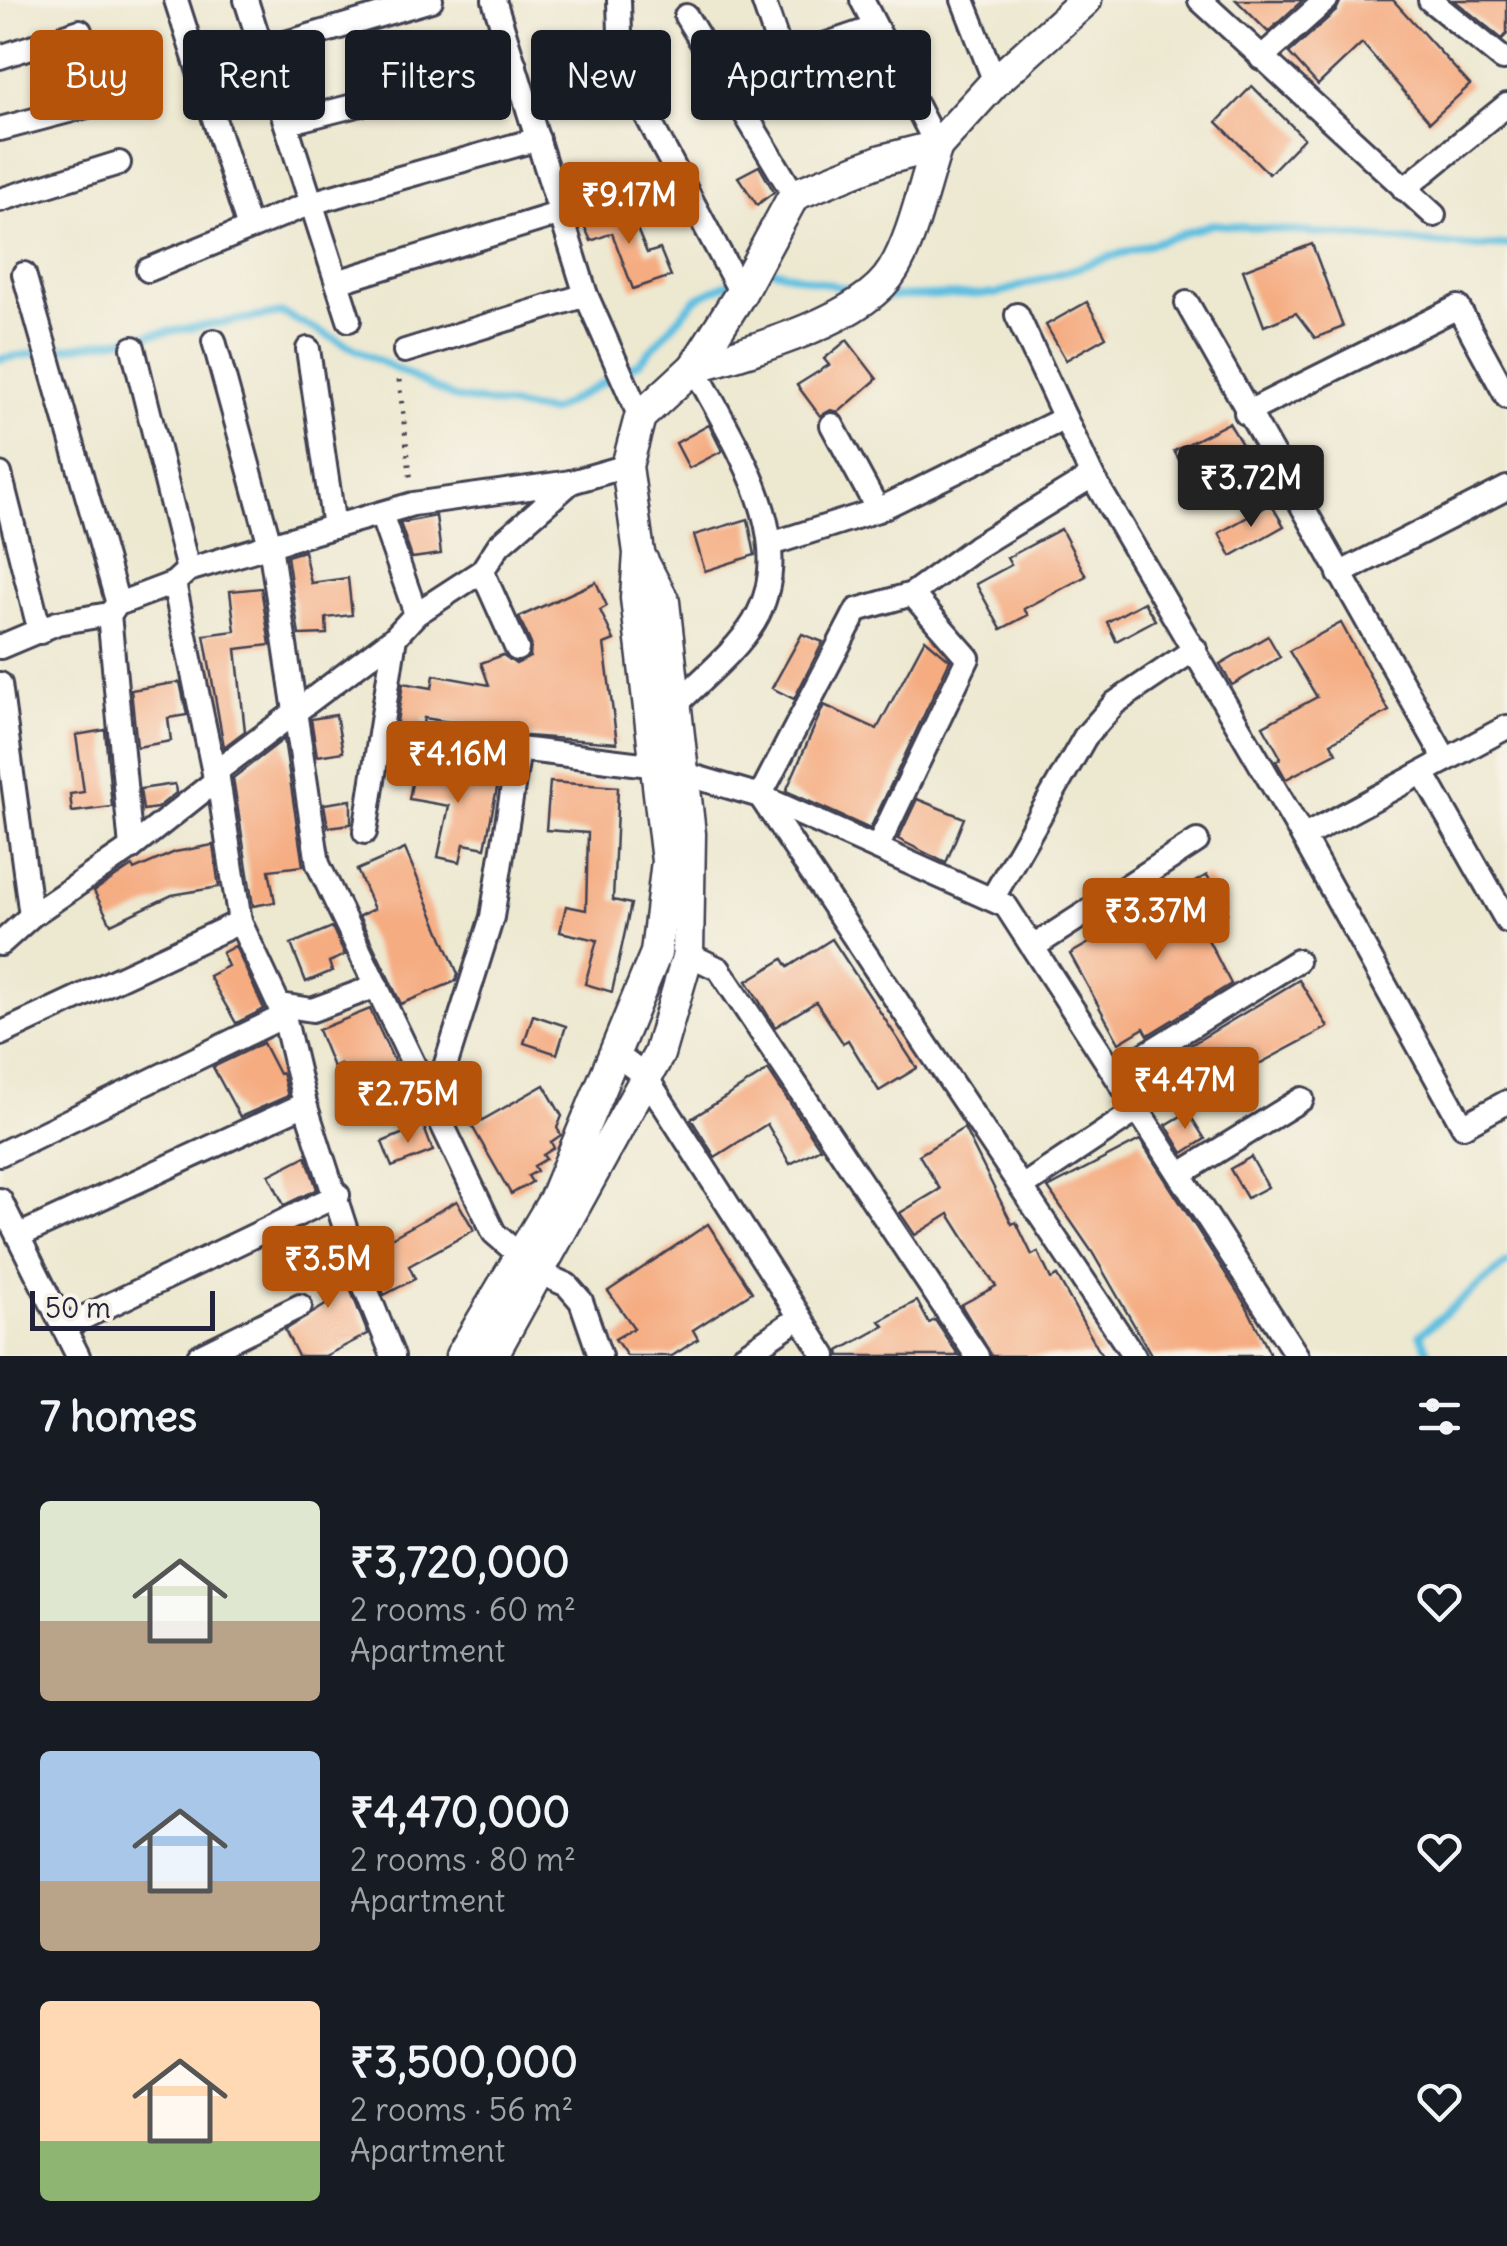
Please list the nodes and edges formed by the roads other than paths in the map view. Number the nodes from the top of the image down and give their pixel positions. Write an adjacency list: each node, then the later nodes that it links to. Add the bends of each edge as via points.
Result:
1 (176, 0): 37 (street)
2 (246, 0): 15 (street)
3 (431, 0): 16 (street)
4 (494, 0): 21 (street)
5 (619, 0): 42 (street, via 621,68)
6 (762, 0): 14 (street, via 783,59)
7 (862, 0): 14 (street)
8 (963, 0): 22 (street)
9 (1200, 0): 19 (street)
10 (1326, 0): 19 (street)
11 (1430, 0): 20 (street)
12 (1071, 6): 22 (street)
13 (686, 16): 32 (street)
14 (874, 28): 29 (street)
15 (256, 30)
16 (325, 31)
17 (30, 47): 18 (street)
18 (0, 57)
19 (1261, 58): 31 (street)
20 (1503, 59)
21 (515, 65): 26 (street); 28 (street)
22 (995, 82): 29 (street)
23 (1507, 106): 31 (street)
24 (34, 120): 27 (street)
25 (285, 120): 26 (street)
26 (286, 123): 34 (street)
27 (0, 129)
28 (538, 139): 34 (street); 35 (street)
29 (938, 146): 32 (street); 50 (street, via 893,272 854,306 775,344)
30 (120, 163): 33 (street)
31 (1404, 188): 36 (street)
32 (794, 195): 42 (street)
33 (0, 200)
34 (311, 203): 37 (street); 40 (street)
35 (561, 213): 40 (street); 41 (street)
36 (1434, 215)
37 (249, 228): 38 (street)
38 (148, 270)
39 (24, 274): 71 (street)
40 (336, 282): 45 (street)
41 (586, 294): 49 (street); 53 (street)
42 (741, 294): 50 (street)
43 (1186, 304): 52 (street)
44 (1017, 315): 54 (street)
45 (349, 320)
46 (214, 341): 65 (street)
47 (132, 348): 69 (street)
48 (308, 349): 63 (street)
49 (405, 350)
50 (694, 367): 53 (street); 64 (street, via 754,484)
51 (1507, 397): 52 (street, via 1458,307)
52 (1246, 413): 68 (street)
53 (640, 417): 56 (street)
54 (1065, 418): 58 (street); 61 (street)
55 (832, 425): 61 (street)
56 (627, 466): 59 (street); 66 (street)
57 (0, 474): 73 (street)
58 (1092, 476): 70 (street); 77 (street)
59 (571, 482): 62 (street); 67 (street, via 499,545)
60 (1507, 488): 68 (street)
61 (878, 510): 64 (street)
62 (382, 514): 63 (street); 72 (street)
63 (334, 527): 65 (street)
64 (771, 544): 79 (street, via 770,585 753,624)
65 (270, 545): 69 (street); 80 (street)
66 (639, 553): 79 (street, via 664,602); 83 (street, via 636,598)
67 (482, 571): 72 (street); 76 (street)
68 (1339, 574): 82 (street)
69 (180, 577): 71 (street); 85 (street)
70 (912, 594): 86 (street, via 857,610); 91 (street, via 968,658)
71 (114, 609): 73 (street); 90 (street)
72 (416, 614): 74 (street)
73 (40, 632): 75 (street)
74 (395, 638): 80 (street); 87 (street)
75 (0, 647)
76 (517, 648)
77 (1196, 648): 88 (street); 92 (street, via 1114,703 1084,737)
78 (0, 684): 93 (street)
79 (676, 706): 83 (street)
80 (293, 711): 85 (street); 100 (street, via 318,864)
81 (1507, 727): 82 (street)
82 (1446, 760): 84 (street)
83 (671, 770): 86 (street); 98 (street, via 690,834); 103 (street, via 656,953); 107 (street, via 519,749 492,917)
84 (1423, 773): 88 (street); 95 (street)
85 (216, 776): 90 (street); 94 (street)
86 (760, 796): 91 (street); 113 (street)
87 (365, 832)
88 (1304, 837): 108 (street, via 1463,1126)
89 (1197, 841): 97 (street)
90 (131, 848): 93 (street)
91 (877, 848): 92 (street)
92 (992, 900): 97 (street, via 1006,906)
93 (31, 916): 96 (street)
94 (240, 922): 101 (street); 102 (street)
95 (1507, 922)
96 (0, 944)
97 (1033, 947): 104 (street)
98 (688, 954): 105 (street); 129 (street, via 719,969)
99 (1298, 961): 104 (street)
100 (377, 986): 101 (street, via 312,1010 280,1004); 107 (street)
101 (284, 1016): 109 (street); 111 (street)
102 (0, 1034)
103 (617, 1055): 105 (street); 117 (street)
104 (1118, 1072): 110 (street)
105 (646, 1077): 117 (street); 119 (street)
106 (1302, 1099): 112 (street)
107 (434, 1102): 117 (street, via 494,1233)
108 (1507, 1102)
109 (305, 1104): 114 (street); 116 (street)
110 (1139, 1109): 112 (street); 113 (street)
111 (0, 1154)
112 (1182, 1173): 131 (street)
113 (1022, 1187): 130 (street)
114 (338, 1194): 120 (street); 123 (street)
115 (1, 1206): 116 (street)
116 (18, 1236): 120 (street)
117 (529, 1266): 124 (street); 125 (street); 126 (street, via 568,1285 581,1301)
118 (300, 1306): 122 (street)
119 (800, 1317): 127 (street); 128 (street)
120 (64, 1327): 121 (street)
121 (78, 1356)
122 (199, 1356)
123 (393, 1356)
124 (460, 1356)
125 (492, 1356)
126 (600, 1356)
127 (742, 1356)
128 (825, 1356)
129 (977, 1356)
130 (1134, 1356)
131 (1297, 1356)

